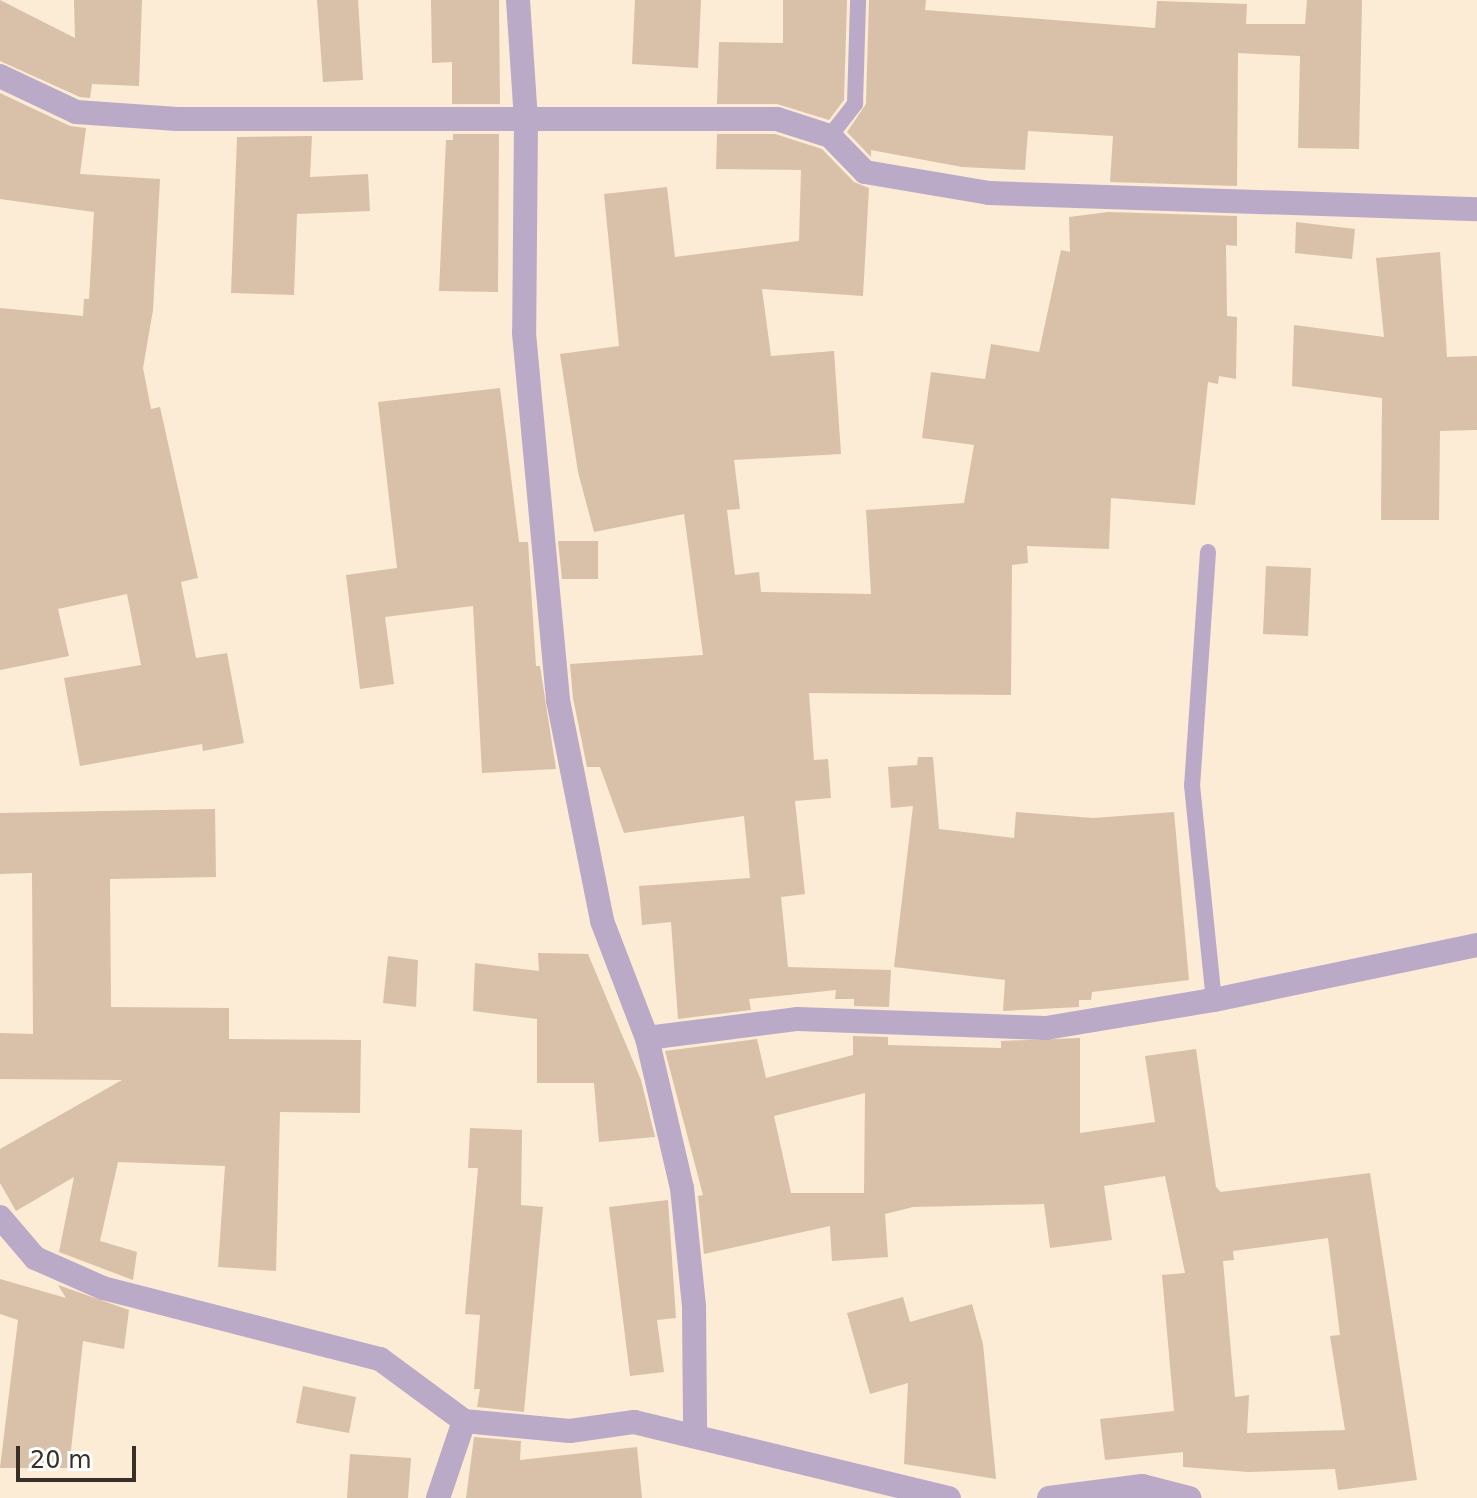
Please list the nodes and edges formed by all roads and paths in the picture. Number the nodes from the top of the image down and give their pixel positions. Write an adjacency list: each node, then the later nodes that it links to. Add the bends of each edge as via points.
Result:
1 (518, 0): 4 (street)
2 (858, 0): 5 (lane, via 855,104)
3 (0, 76): 4 (street, via 76,112 177,119)
4 (526, 121): 5 (street, via 777,119); 10 (street, via 524,333 558,700 602,921)
5 (830, 136): 6 (street, via 865,172 989,193)
6 (1477, 209)
7 (1208, 552): 9 (lane, via 1192,785)
8 (1477, 945): 9 (street)
9 (1214, 1000): 10 (street, via 1046,1028 798,1019)
10 (647, 1038): 13 (street, via 682,1188 694,1306)
11 (0, 1217): 12 (street, via 35,1258 103,1288 380,1359)
12 (464, 1421): 13 (street, via 570,1431 634,1422); 14 (street)
13 (695, 1432): 15 (street)
14 (438, 1498)
15 (949, 1498)
16 (1049, 1498): 17 (street, via 1142,1486)
17 (1189, 1498)

